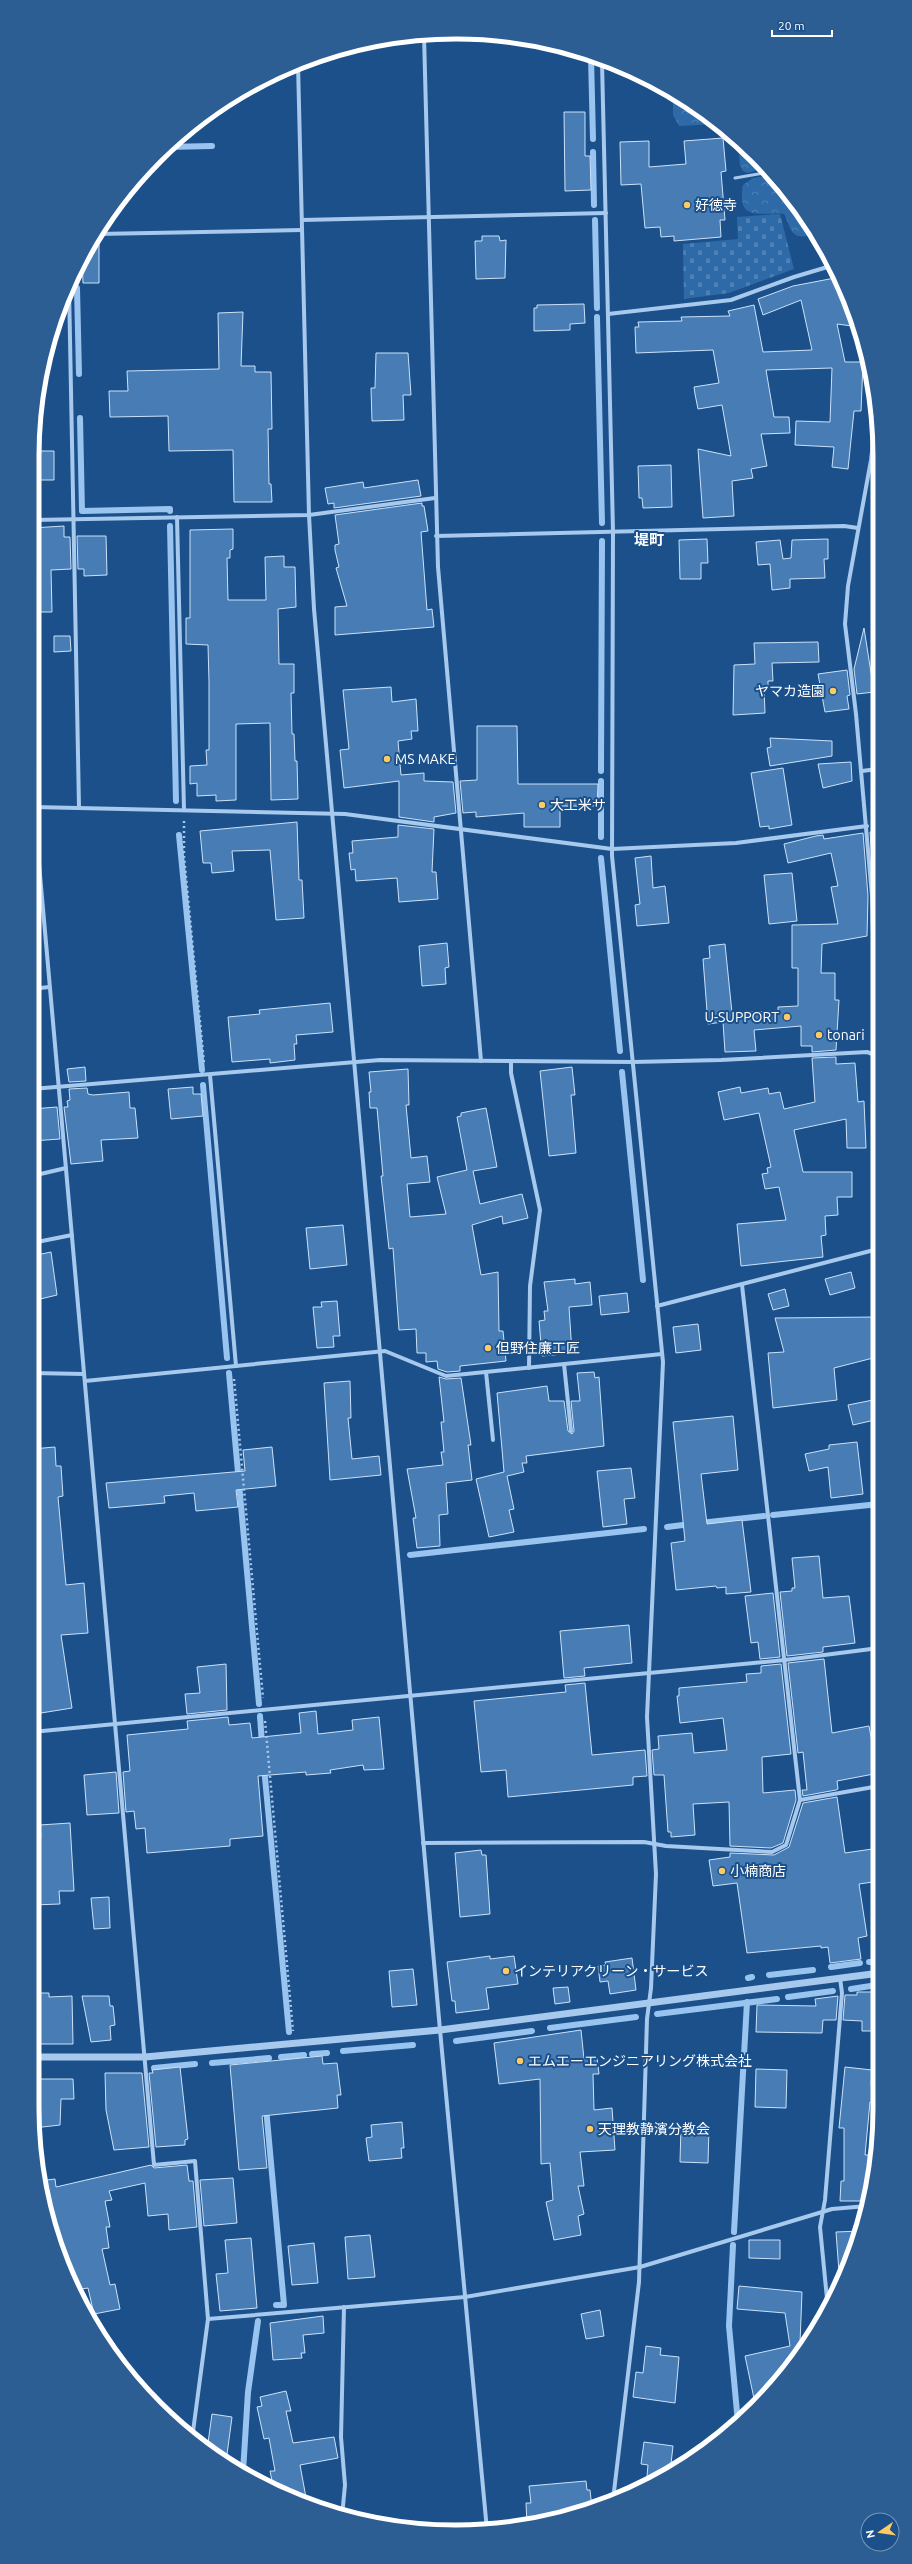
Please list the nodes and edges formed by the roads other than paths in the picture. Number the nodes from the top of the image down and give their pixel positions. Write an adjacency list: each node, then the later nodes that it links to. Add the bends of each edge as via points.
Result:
1 (424, 41): 7 (street)
2 (602, 66): 6 (street)
3 (298, 70): 8 (street)
4 (763, 173): 5 (lane)
5 (735, 178)
6 (606, 213): 7 (street); 13 (street)
7 (429, 217): 8 (street); 15 (street)
8 (302, 220): 9 (street)
9 (302, 230): 10 (street); 16 (street)
10 (103, 234)
11 (827, 267): 13 (street, via 794,276 731,300)
12 (69, 300): 18 (street)
13 (608, 314): 21 (street)
14 (872, 439): 20 (street)
15 (435, 498): 16 (street); 22 (street)
16 (309, 515): 17 (street); 28 (street, via 314,609)
17 (177, 517): 18 (street); 27 (street)
18 (74, 519): 19 (street); 26 (street)
19 (39, 520)
20 (858, 528): 21 (street, via 844,526); 23 (street, via 848,586 845,624)
21 (613, 531): 22 (street); 31 (street)
22 (436, 536): 30 (street)
23 (862, 770): 24 (street); 29 (street)
24 (873, 770)
25 (39, 807): 26 (street)
26 (80, 808): 27 (street)
27 (184, 810): 28 (street)
28 (332, 814): 30 (street); 40 (street)
29 (866, 826): 31 (street, via 736,843); 33 (street)
30 (460, 829): 31 (street); 37 (street)
31 (612, 849): 39 (street)
32 (39, 874): 34 (street)
33 (873, 920)
34 (49, 987): 35 (street); 43 (street)
35 (39, 988)
36 (873, 1054): 39 (street, via 867,1052)
37 (481, 1061): 38 (street); 40 (street, via 380,1060)
38 (511, 1061): 39 (street); 55 (street, via 511,1073 540,1210 530,1286)
39 (633, 1062): 50 (street)
40 (354, 1063): 41 (street); 51 (street)
41 (208, 1075): 43 (street); 54 (street)
42 (39, 1089): 43 (street)
43 (58, 1089): 44 (street)
44 (66, 1168): 45 (street); 46 (street)
45 (39, 1174)
46 (72, 1235): 47 (street); 58 (street)
47 (39, 1242)
48 (873, 1250): 49 (street)
49 (742, 1285): 50 (street); 63 (street)
50 (658, 1306): 52 (street)
51 (380, 1351): 54 (street); 56 (street, via 446,1376); 65 (street)
52 (662, 1354): 53 (street); 64 (street)
53 (564, 1364): 55 (street); 60 (street)
54 (234, 1366): 59 (street)
55 (529, 1368): 56 (street)
56 (486, 1372): 61 (street)
57 (39, 1373): 58 (street)
58 (84, 1374): 59 (street)
59 (85, 1381): 66 (street)
60 (571, 1431)
61 (493, 1440)
62 (873, 1649): 63 (street)
63 (784, 1660): 64 (street); 69 (street)
64 (649, 1673): 65 (street); 71 (street, via 647,1735)
65 (410, 1696): 66 (street); 70 (street)
66 (115, 1724): 67 (street); 77 (street)
67 (39, 1731)
68 (873, 1787): 69 (street)
69 (800, 1800): 71 (street, via 786,1845 772,1852)
70 (424, 1844): 71 (street); 75 (street)
71 (655, 1844): 74 (street, via 656,1897)
72 (873, 1974): 73 (street)
73 (840, 1978): 74 (street); 79 (street, via 842,1993)
74 (649, 2003): 75 (street); 80 (street)
75 (440, 2030): 77 (street); 81 (street)
76 (39, 2057): 77 (street)
77 (145, 2057): 84 (street, via 154,2165 195,2161)
78 (861, 2206): 79 (street, via 842,2207)
79 (823, 2212): 80 (street); 82 (street, via 820,2227)
80 (640, 2266): 81 (street); 86 (street)
81 (465, 2297): 83 (street); 88 (street)
82 (827, 2298)
83 (344, 2307): 84 (street); 87 (street, via 341,2436 345,2485)
84 (208, 2319): 85 (street)
85 (193, 2432)
86 (613, 2494)
87 (343, 2509)
88 (486, 2524)

